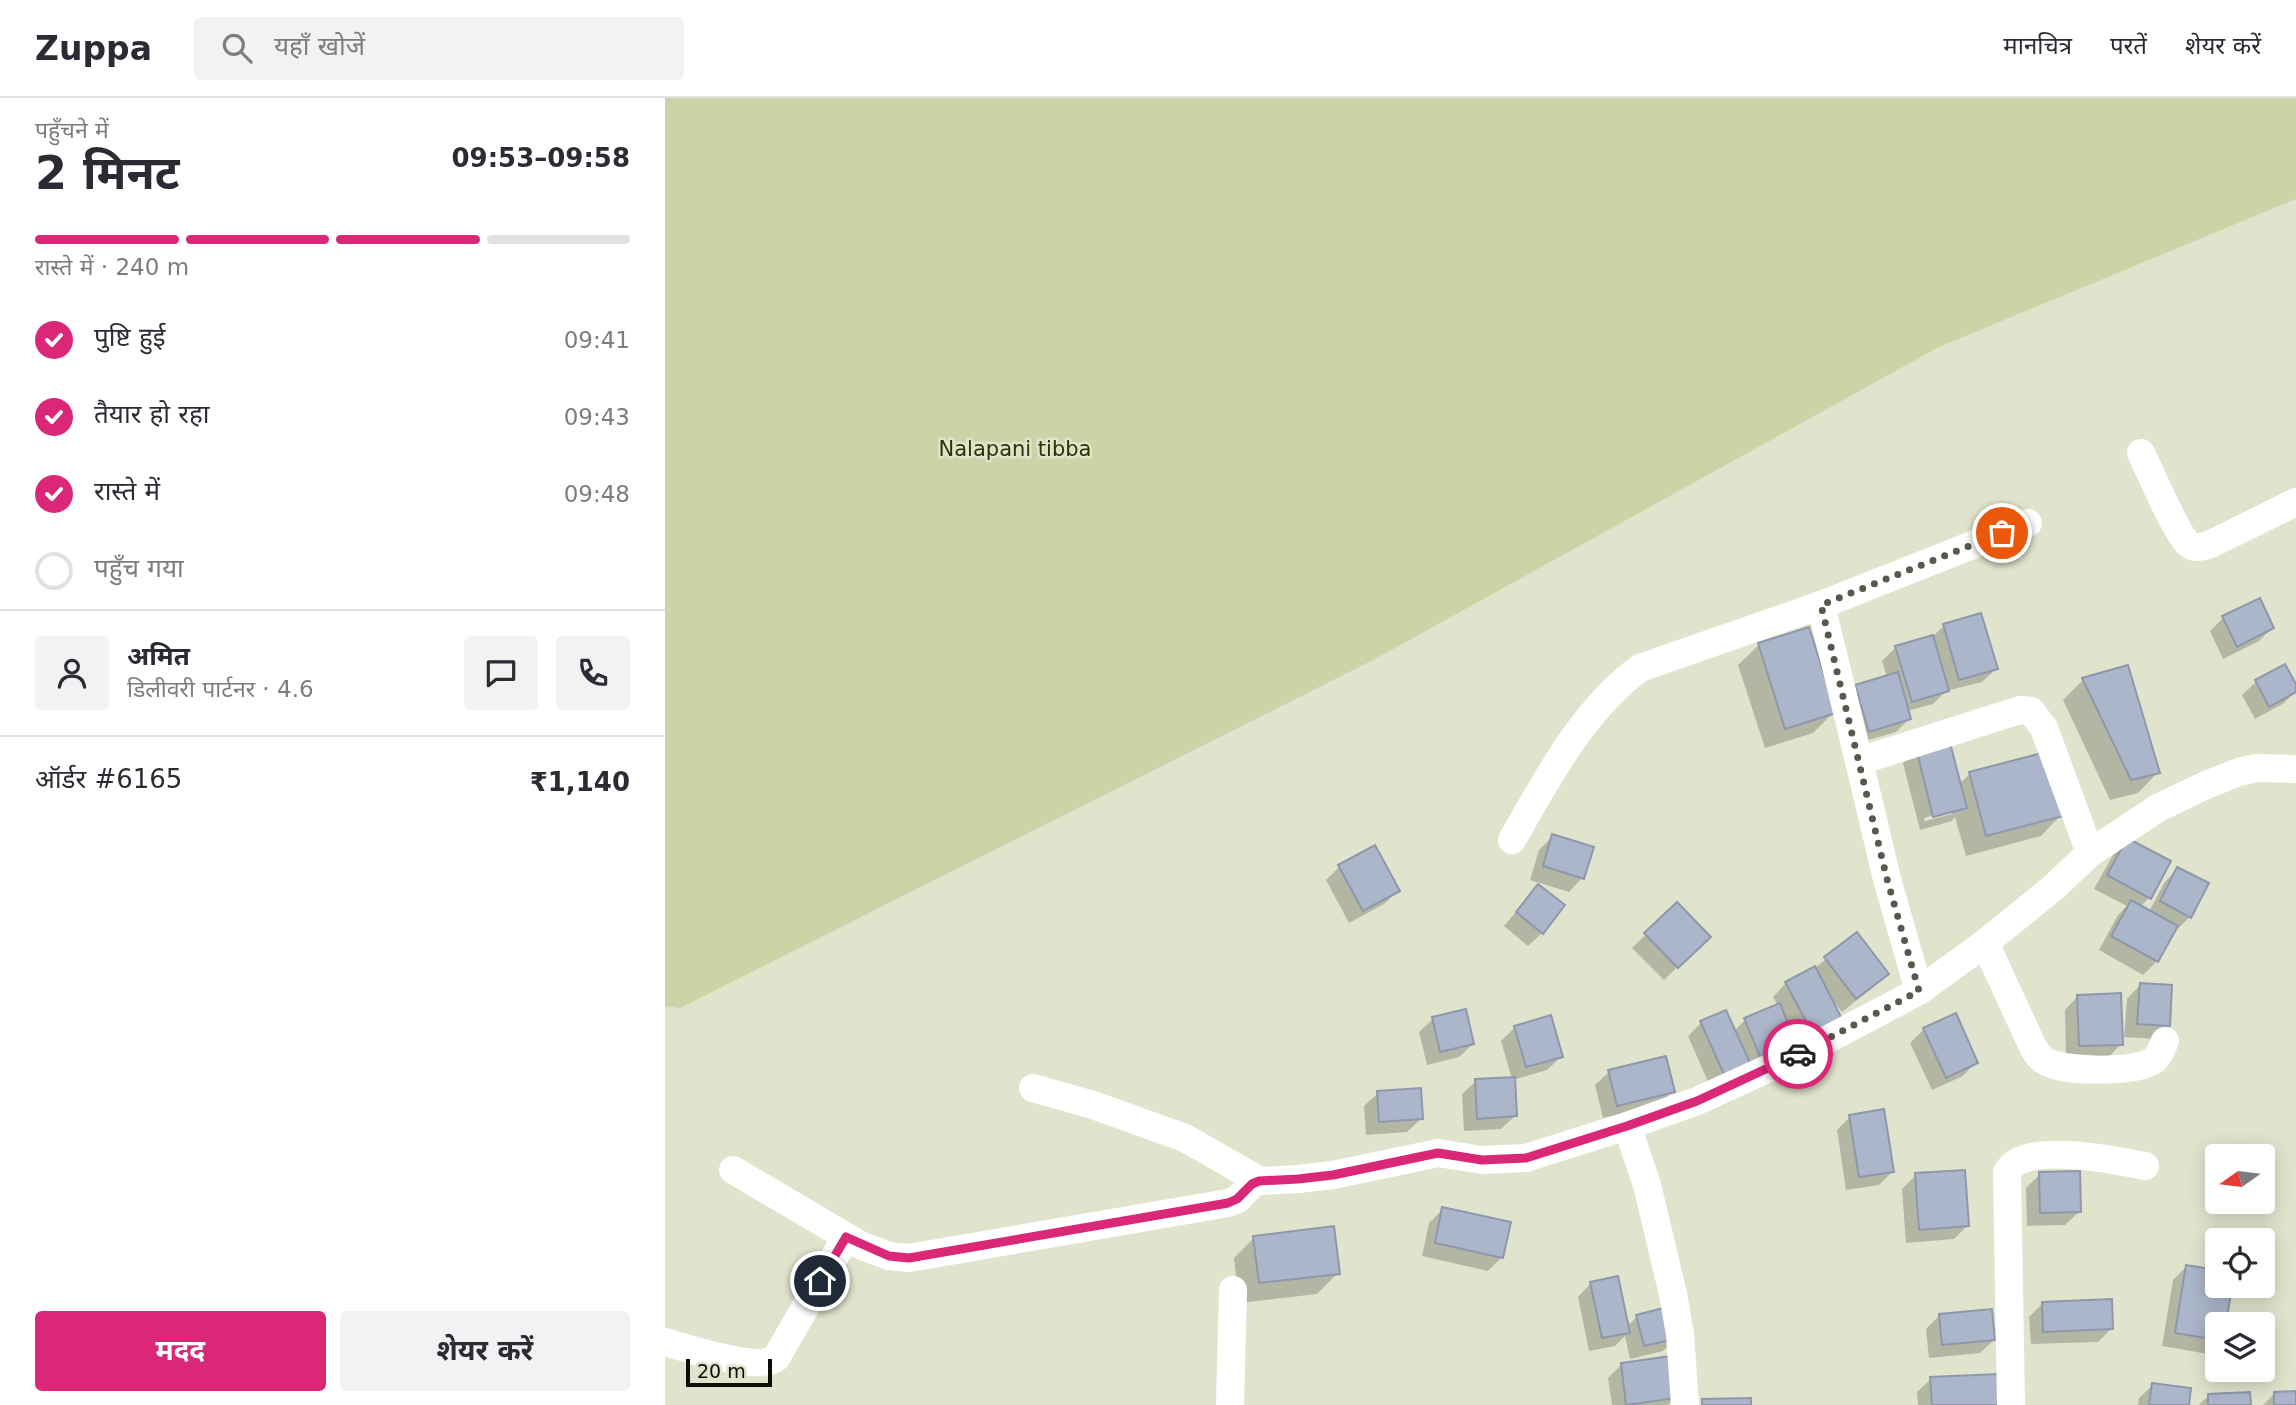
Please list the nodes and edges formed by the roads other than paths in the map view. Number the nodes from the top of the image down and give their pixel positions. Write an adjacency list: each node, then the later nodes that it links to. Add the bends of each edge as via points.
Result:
1 (2141, 453): 2 (street, via 2178,530 2187,544 2197,548)
2 (2296, 502)
3 (2028, 523): 4 (street)
4 (1821, 605): 5 (street); 7 (street, via 1640,668 1621,682 1553,768)
5 (1859, 761): 8 (street, via 2020,710 2031,711 2044,728); 10 (street)
6 (2296, 769): 8 (street, via 2256,768 2206,785 2158,808)
7 (1512, 840)
8 (2090, 853): 9 (street)
9 (1985, 943): 10 (street); 11 (street, via 2033,1046 2050,1064 2076,1069 2143,1065 2154,1060)
10 (1919, 991): 13 (street, via 1731,1086)
11 (2165, 1041)
12 (1033, 1088): 16 (street, via 1185,1138)
13 (1627, 1126): 16 (street, via 1526,1158 1482,1160 1438,1153 1333,1175); 21 (street, via 1647,1185 1673,1294)
14 (2145, 1166): 22 (street, via 2084,1156 2041,1155 2014,1164 2007,1172)
15 (733, 1170): 17 (street)
16 (1259, 1181): 17 (street, via 1228,1203 909,1258 889,1256)
17 (846, 1237): 19 (street, via 771,1362 748,1362)
18 (1233, 1290): 20 (street)
19 (665, 1342)
20 (1230, 1405)
21 (1685, 1405)
22 (2011, 1405)

